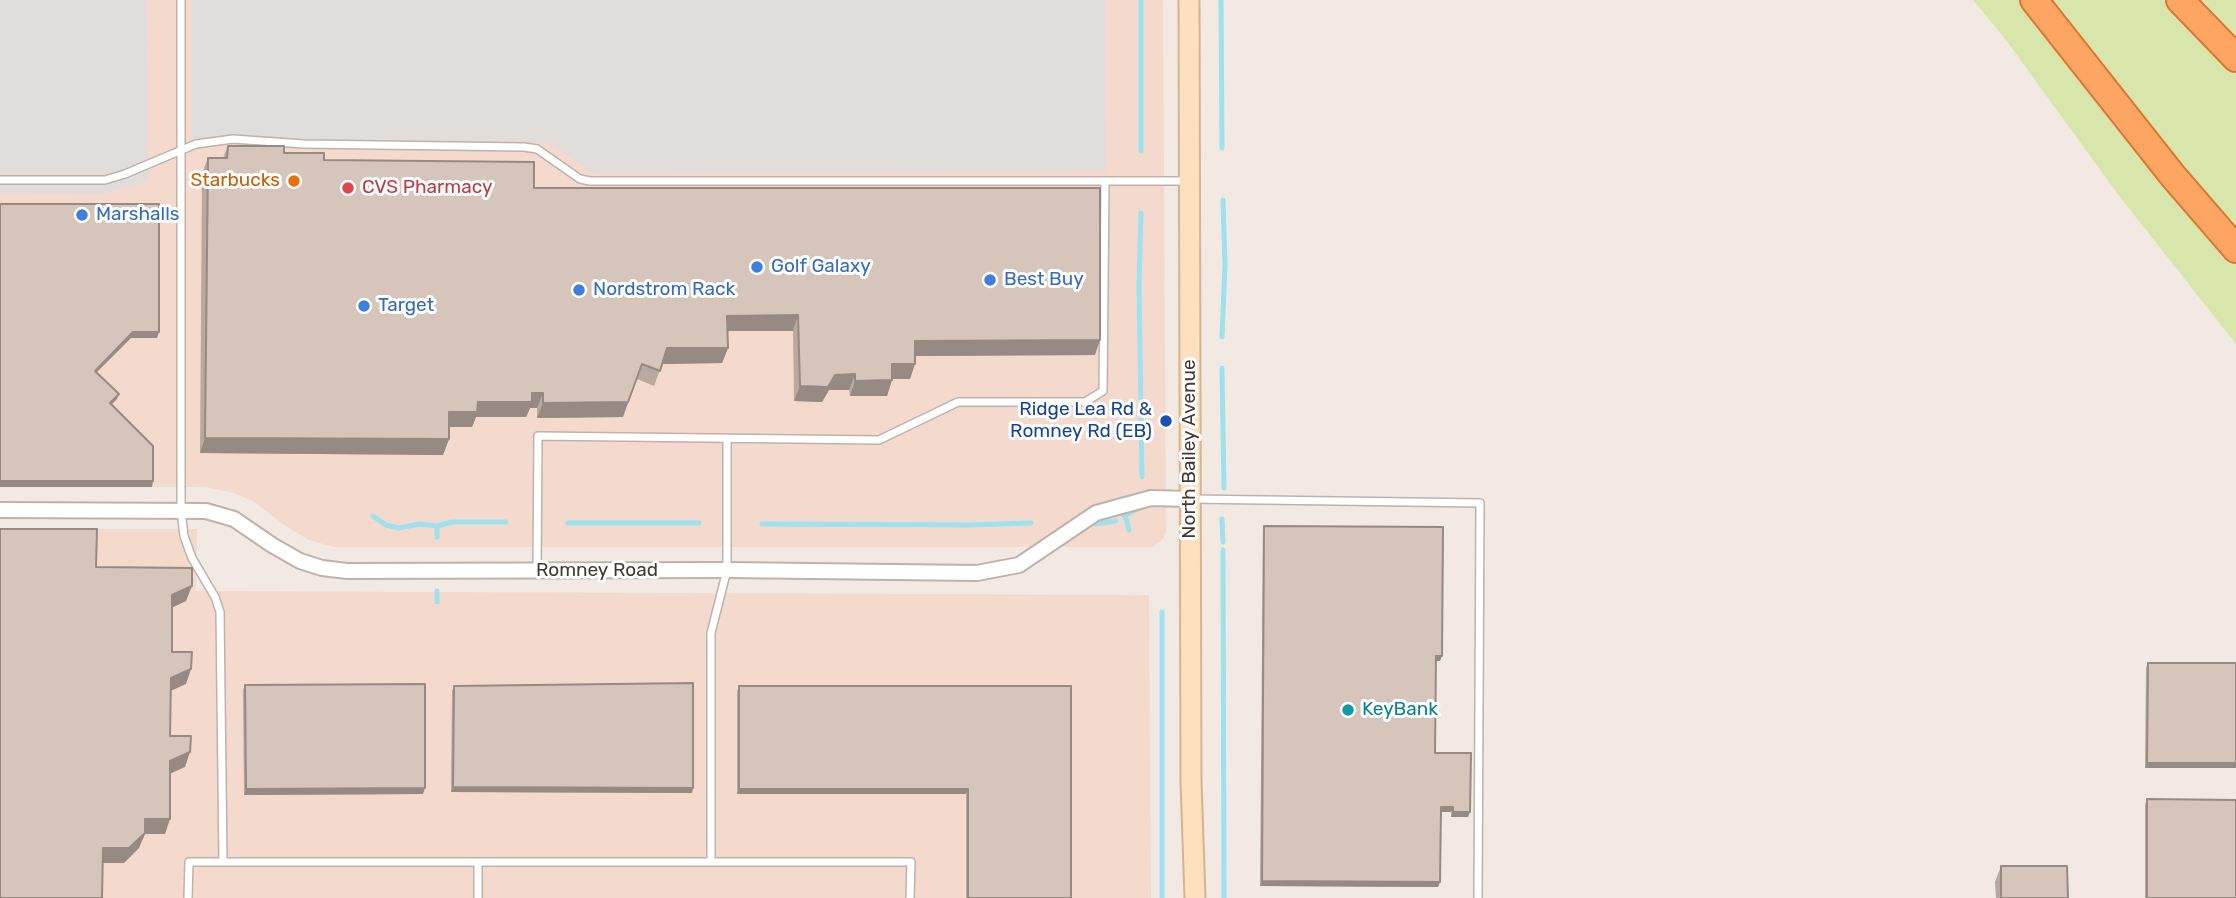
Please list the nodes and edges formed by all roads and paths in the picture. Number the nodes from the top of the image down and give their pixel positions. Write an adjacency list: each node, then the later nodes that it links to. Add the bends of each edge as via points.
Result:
1 (181, 0): 6 (lane)
2 (1189, 0): 8 (street, North Bailey Avenue)
3 (2034, 0): 10 (highway)
4 (2180, 0): 5 (highway)
5 (2236, 58)
6 (181, 150): 7 (lane, via 105,180); 9 (lane, via 233,139 524,147 537,149 590,181); 14 (lane)
7 (0, 180)
8 (1190, 181): 9 (lane); 12 (street, North Bailey Avenue)
9 (1105, 182): 11 (lane, via 1103,391 1085,402 958,402 879,440)
10 (2236, 249)
11 (727, 438): 15 (lane); 16 (lane, via 538,436)
12 (1190, 499): 15 (street, Romney Road, via 1151,498 1096,513 1019,565 977,573); 23 (street, North Bailey Avenue); 24 (lane, via 1480,503)
13 (0, 510): 14 (street, Romney Road)
14 (181, 511): 16 (street, Romney Road, via 206,511 234,519 281,551 323,568); 17 (lane, via 191,558 220,612)
15 (727, 570): 16 (street, Romney Road); 19 (lane, via 711,633)
16 (537, 571)
17 (223, 862): 18 (lane); 20 (lane, via 189,862)
18 (478, 862): 19 (lane); 21 (lane)
19 (711, 862): 22 (lane, via 911,862)
20 (188, 898)
21 (478, 898)
22 (910, 898)
23 (1195, 898)
24 (1478, 898)

